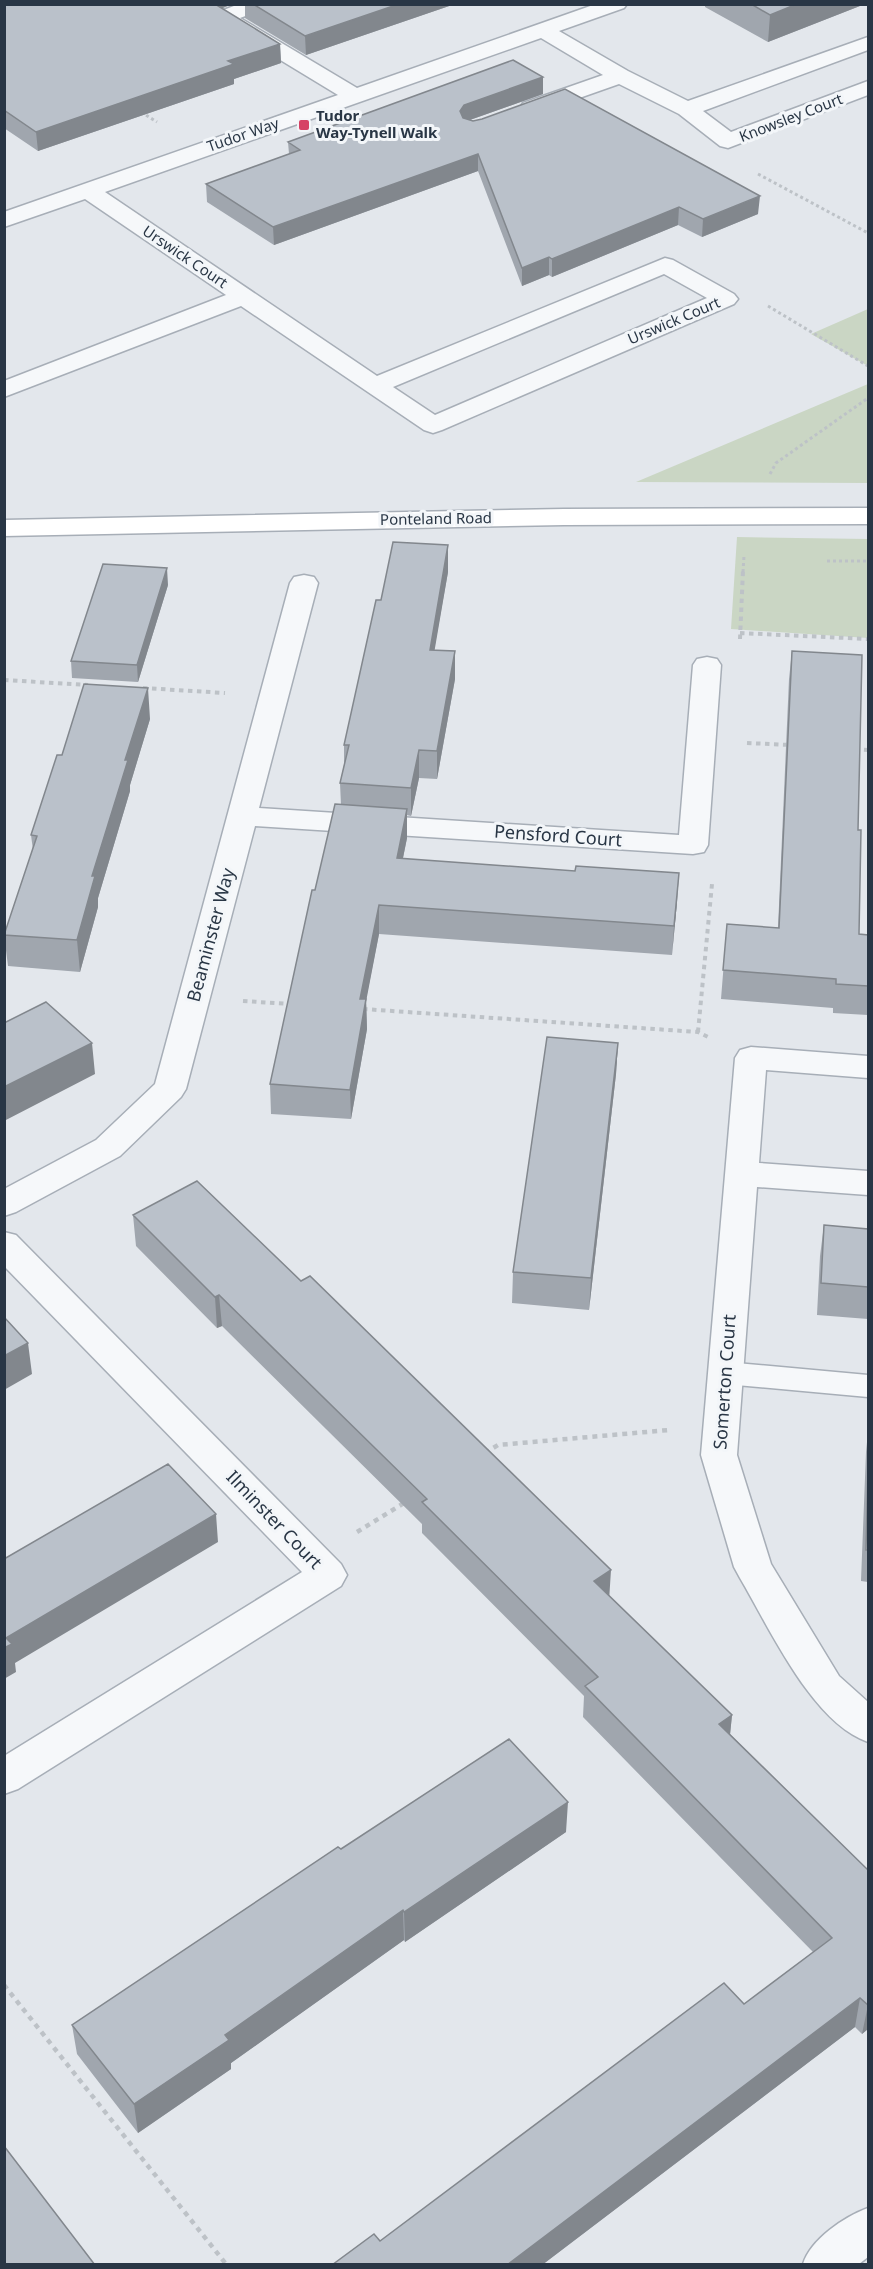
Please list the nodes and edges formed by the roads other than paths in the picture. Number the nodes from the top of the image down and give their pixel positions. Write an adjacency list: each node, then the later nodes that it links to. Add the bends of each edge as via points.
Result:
1 (260, 4): 7 (street, via 216,13)
2 (617, 4): 3 (street, Tudor Way)
3 (542, 30): 5 (street, Knowsley Court); 7 (street, Tudor Way)
4 (868, 43): 8 (street)
5 (620, 76): 8 (street, Knowsley Court); 9 (street)
6 (868, 88): 8 (street, Knowsley Court, via 728,141)
7 (355, 96): 10 (street, Tudor Way)
8 (687, 109)
9 (515, 114)
10 (86, 190): 11 (street, Tudor Way); 12 (street, Urswick Court)
11 (4, 220)
12 (243, 297): 13 (street, Urswick Court); 14 (street)
13 (374, 386): 13 (street, Urswick Court, via 665,265 726,299 433,425)
14 (4, 390)
15 (868, 516): 16 (main road, Ponteland Road, via 564,517)
16 (4, 528)
17 (304, 583): 19 (street, Beaminster Way)
18 (707, 665): 19 (street, Pensford Court, via 693,845)
19 (243, 816): 23 (street, Beaminster Way, via 170,1089 108,1148)
20 (868, 1066): 21 (street, Somerton Court, via 751,1058)
21 (742, 1174): 22 (street); 25 (street, Somerton Court)
22 (868, 1183)
23 (4, 1204)
24 (4, 1244): 28 (street, Ilminster Court, via 328,1575)
25 (725, 1373): 26 (lane); 27 (street, Somerton Court, via 719,1455 753,1567 825,1687)
26 (868, 1386)
27 (868, 1726)
28 (4, 1777)
29 (868, 2229): 30 (street)
30 (825, 2265)

